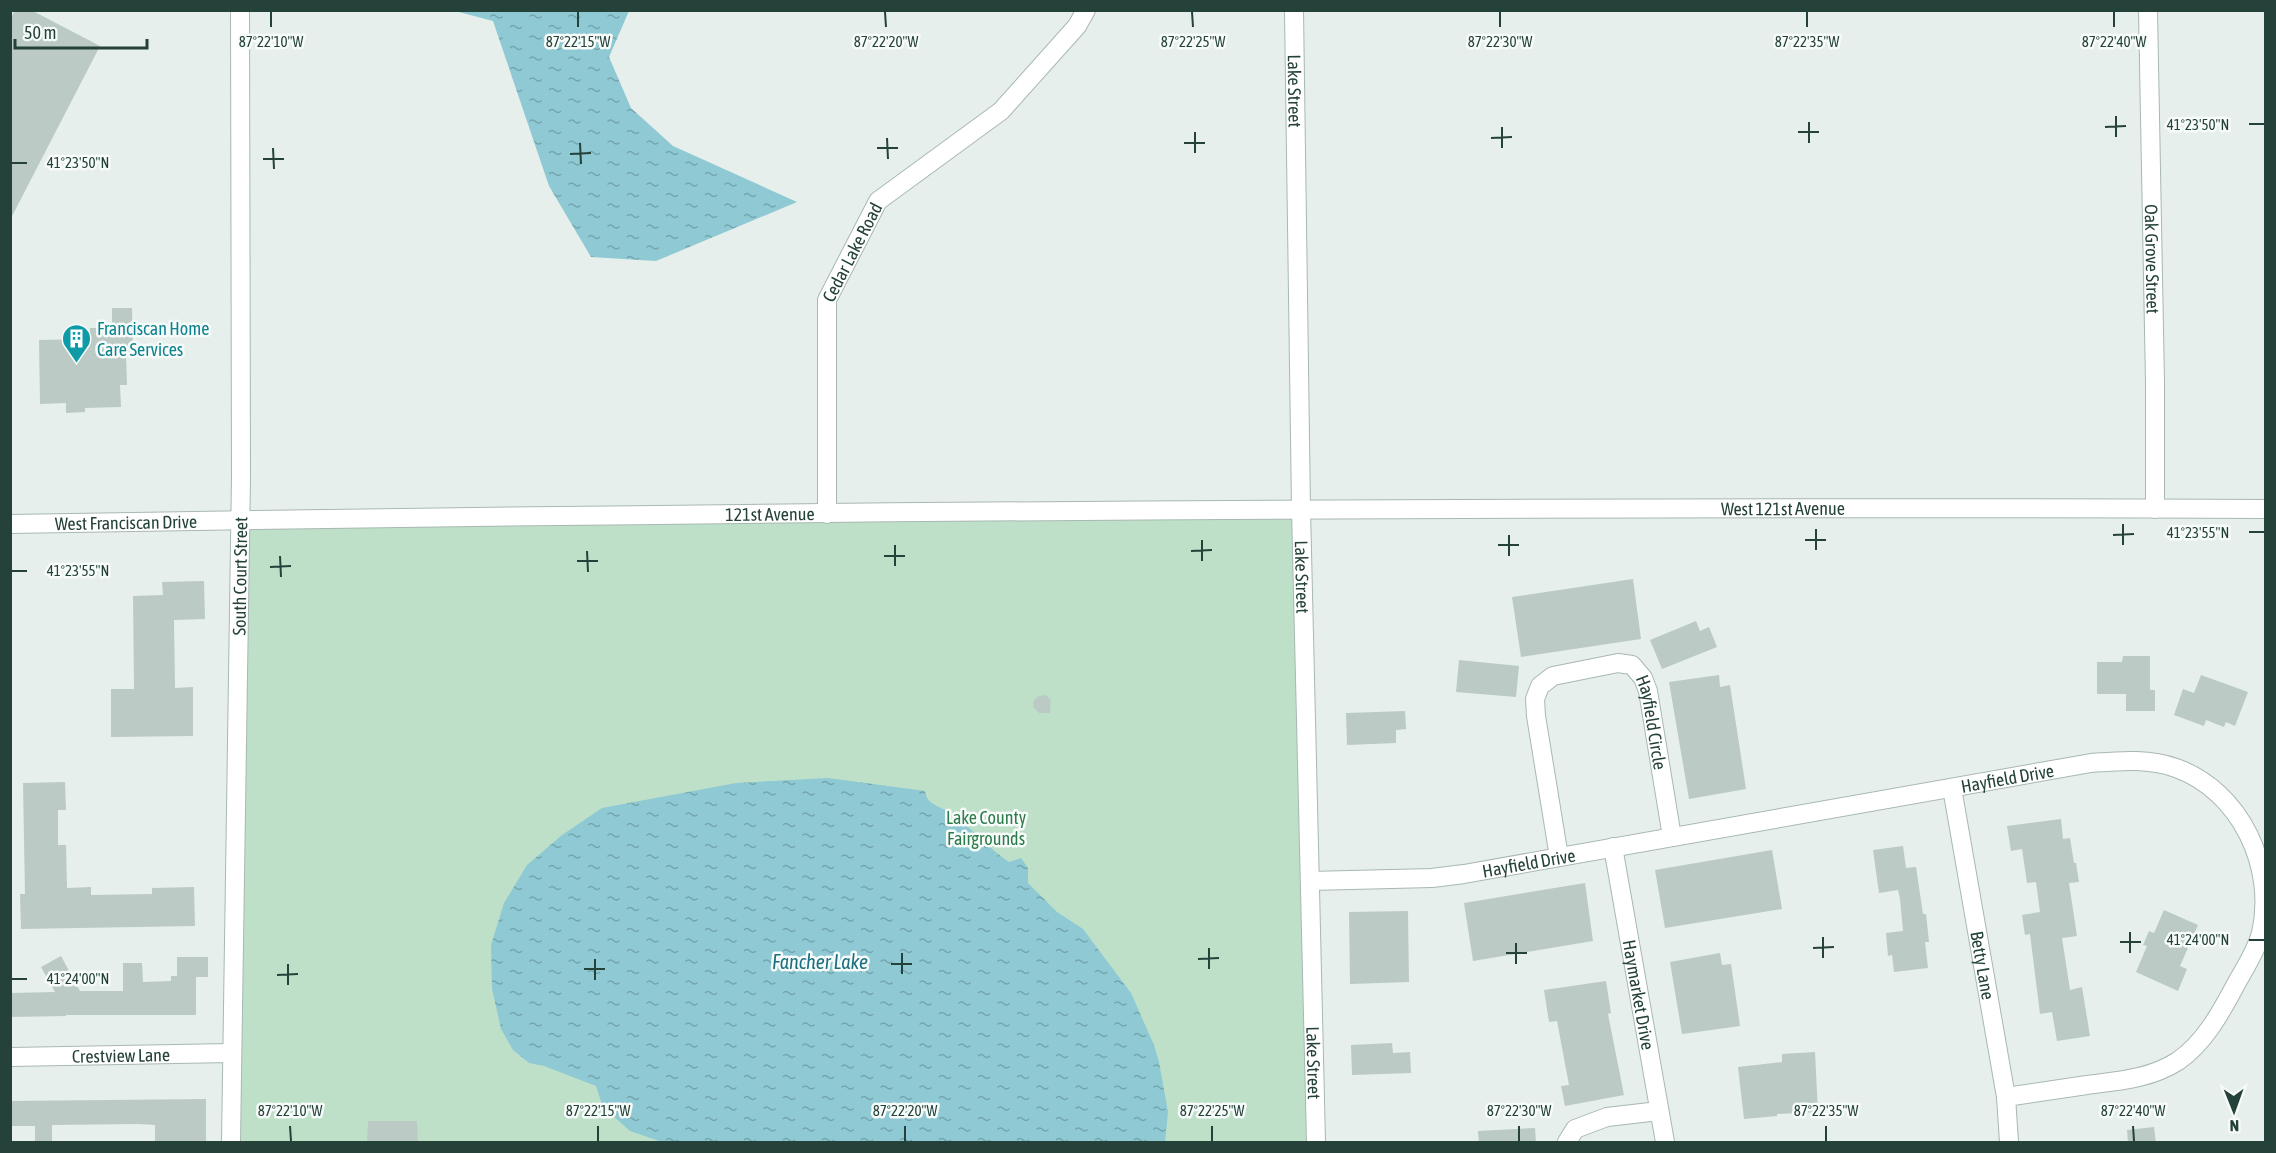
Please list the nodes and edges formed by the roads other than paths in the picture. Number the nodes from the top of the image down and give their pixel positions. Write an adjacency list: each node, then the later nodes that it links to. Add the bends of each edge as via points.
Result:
1 (240, 10): 9 (street, South Court Street)
2 (1086, 10): 8 (street, Cedar Lake Road, via 1077,26 1001,111 878,201 826,300)
3 (1294, 10): 5 (street, Lake Street)
4 (2148, 10): 6 (street, Oak Grove Street)
5 (1301, 509): 6 (street, West 121st Avenue); 8 (street, 121st Avenue); 15 (street, Lake Street)
6 (2155, 509): 7 (street, West 121st Avenue)
7 (2265, 509)
8 (827, 514): 9 (street, 121st Avenue)
9 (240, 520): 10 (street, West Franciscan Drive); 16 (street, South Court Street)
10 (10, 524)
11 (1952, 788): 12 (street, Hayfield Drive); 18 (street, Betty Lane); 18 (street, Hayfield Drive, via 2091,763 2136,759 2176,768 2210,786 2232,808 2256,847 2265,874 2264,917 2251,958 2203,1038 2178,1060 2133,1079)
12 (1672, 837): 13 (street, Hayfield Drive); 14 (street, Hayfield Circle, via 1648,691 1632,666 1618,663 1553,676 1540,686 1535,699)
13 (1613, 847): 14 (street, Hayfield Drive); 19 (street, Haymarket Drive)
14 (1559, 856): 15 (street, Hayfield Drive, via 1432,878)
15 (1310, 881): 21 (street, Lake Street)
16 (231, 1053): 17 (street, Crestview Lane); 20 (street, South Court Street)
17 (10, 1057)
18 (2006, 1097): 24 (street, Betty Lane)
19 (1659, 1111): 22 (street, via 1607,1117 1575,1129); 23 (street, Haymarket Drive)
20 (231, 1143)
21 (1316, 1143)
22 (1567, 1143)
23 (1665, 1143)
24 (2009, 1143)

